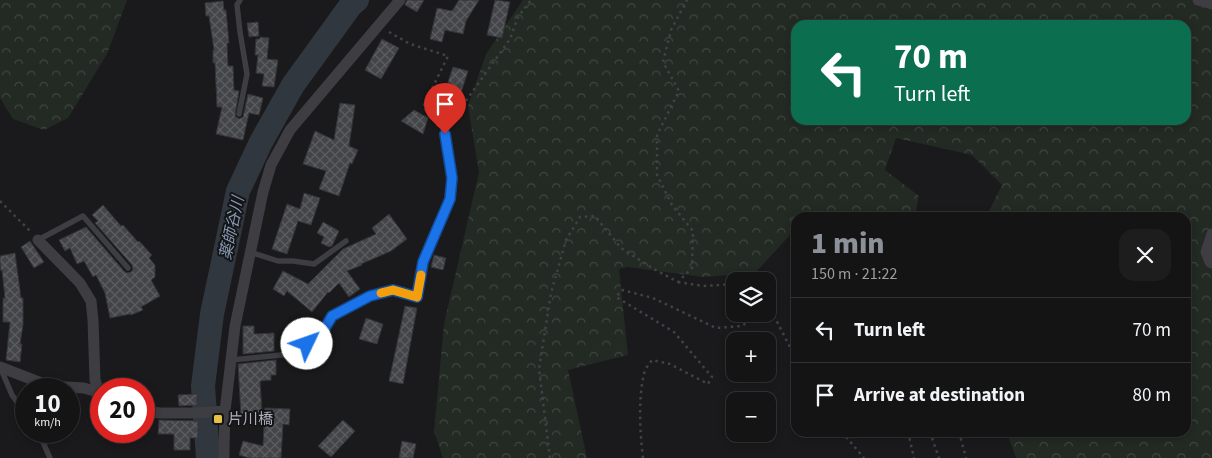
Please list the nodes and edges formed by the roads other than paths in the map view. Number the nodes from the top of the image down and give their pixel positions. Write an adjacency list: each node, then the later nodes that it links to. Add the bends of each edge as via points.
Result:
1 (240, 0): 5 (lane, via 237,5 248,74)
2 (400, 0): 10 (street, via 290,130 271,165)
3 (1198, 0): 4 (street)
4 (1212, 4)
5 (239, 114)
6 (445, 134): 13 (lane, via 452,178 450,199 423,262 417,297 393,290 370,296 332,316 321,335 293,353)
7 (1212, 234): 11 (street, via 1206,252)
8 (38, 240): 12 (lane, via 83,216); 15 (street, via 80,283 91,301)
9 (346, 241): 10 (lane, via 314,264 278,261)
10 (250, 252): 13 (street)
11 (1212, 263)
12 (128, 268)
13 (231, 360): 19 (street)
14 (0, 367): 16 (street, via 49,386); 17 (lane)
15 (95, 378)
16 (90, 390)
17 (15, 399)
18 (155, 412): 19 (street)
19 (220, 412): 22 (street)
20 (43, 443): 21 (lane)
21 (50, 458)
22 (224, 458)

